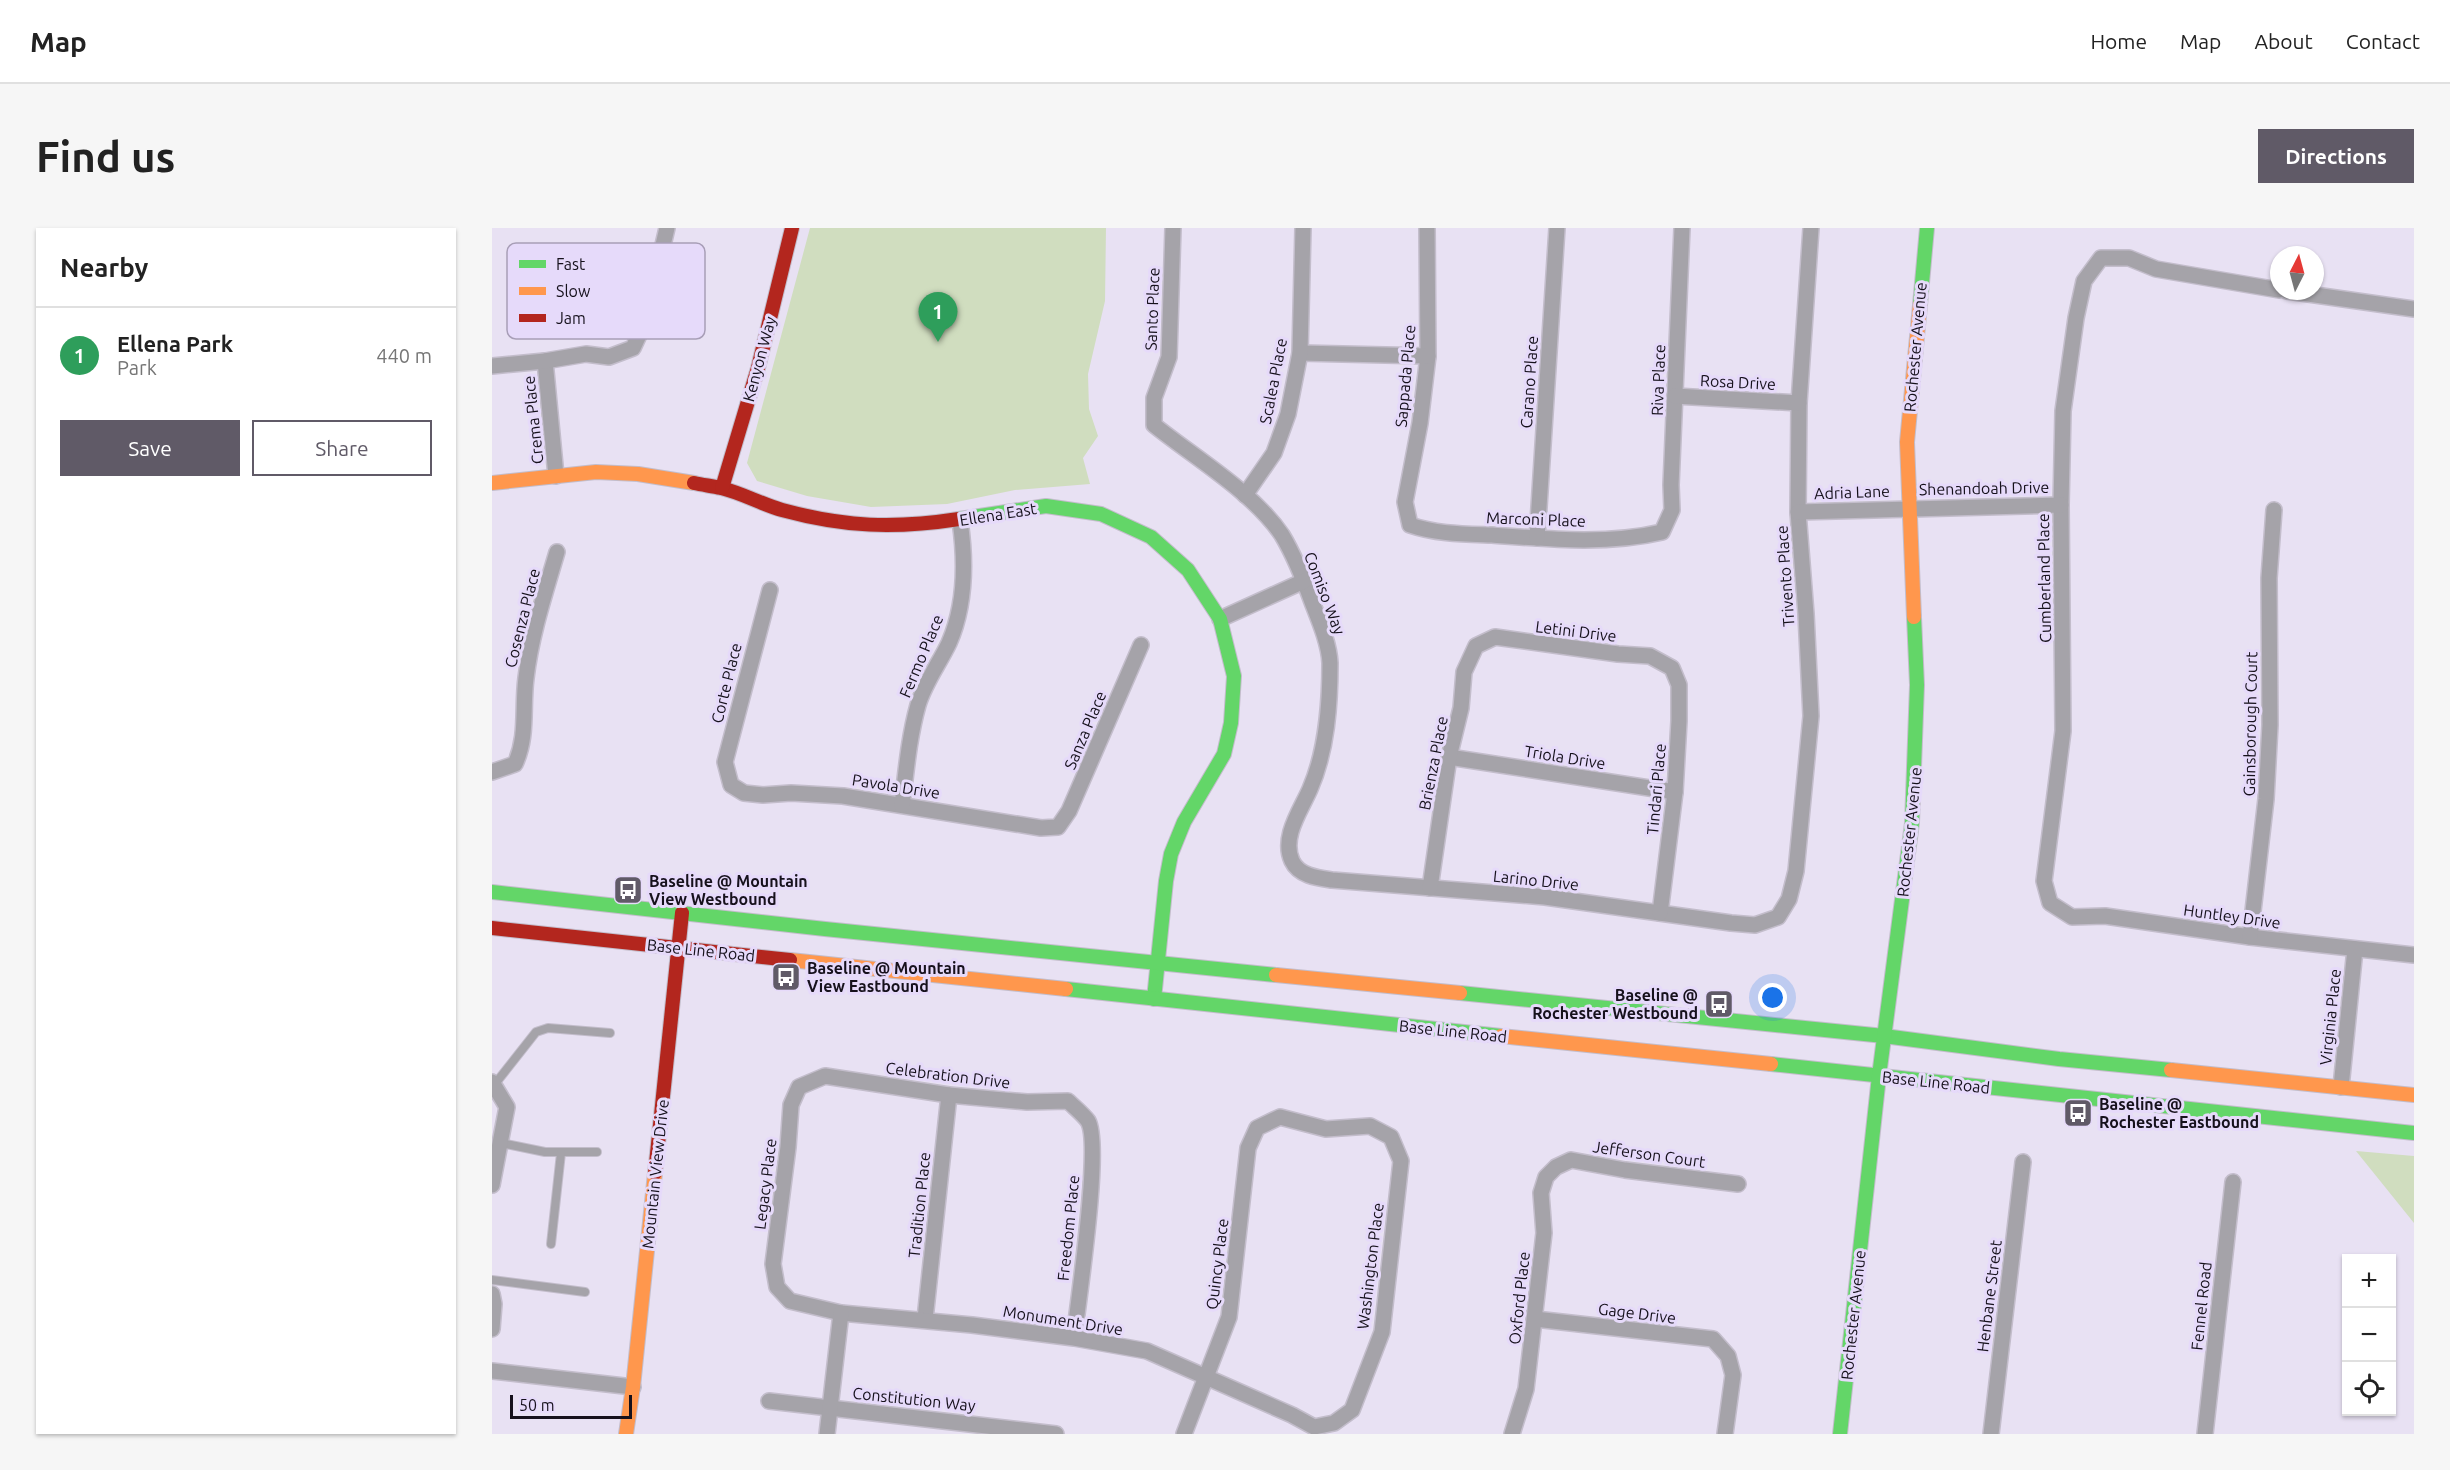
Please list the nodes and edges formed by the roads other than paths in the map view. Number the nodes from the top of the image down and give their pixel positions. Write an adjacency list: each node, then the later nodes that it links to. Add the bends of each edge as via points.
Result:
1 (667, 228): 10 (street)
2 (792, 228): 24 (main road, Kenyon Way, via 758,368)
3 (1173, 228): 21 (street, Santo Place, via 1169,357 1154,398)
4 (1303, 228): 15 (street, Scalea Place)
5 (1427, 228): 16 (street, Sappada Place)
6 (1557, 228): 33 (street, Carano Place)
7 (1682, 228): 19 (street, Riva Place)
8 (1811, 228): 20 (street, Trivento Place)
9 (1927, 228): 27 (main road, Rochester Avenue, via 1907,434)
10 (663, 243)
11 (2270, 289): 26 (street, Cumberland Place, via 2156,270 2129,258 2101,258 2084,280 2076,318 2063,411)
12 (2324, 296): 13 (street)
13 (2414, 309)
14 (637, 339): 17 (street, via 633,348 609,357 586,354)
15 (1300, 353): 16 (street); 25 (street, Scalea Place, via 1288,414 1274,453)
16 (1428, 356): 31 (street, Sappada Place, via 1405,502)
17 (545, 361): 18 (street); 22 (street, Crema Place)
18 (492, 366)
19 (1675, 396): 20 (street, Rosa Drive); 32 (street, Riva Place, via 1672,510)
20 (1799, 403): 29 (street, Trivento Place)
21 (1154, 425): 25 (street, Comiso Way)
22 (556, 476): 23 (main road, Ellena East); 24 (main road, Ellena East, via 596,472 638,474)
23 (492, 483)
24 (722, 488): 30 (main road, Ellena East, via 779,509 834,522 916,526)
25 (1245, 495): 35 (street, Comiso Way, via 1281,535)
26 (2061, 505): 27 (street, Shenandoah Drive); 50 (street, Cumberland Place, via 2063,731 2044,881)
27 (1908, 507): 29 (street, Adria Lane); 62 (main road, Rochester Avenue, via 1917,734 1912,823)
28 (2274, 510): 55 (street, Gainsborough Court, via 2269,578 2267,788)
29 (1798, 512): 53 (street, Trivento Place, via 1811,716 1796,871 1789,899)
30 (960, 521): 37 (main road, Ellena East, via 1046,506 1101,514 1151,537 1188,570); 45 (street, Fermo Place, via 965,577 959,614 919,704)
31 (1410, 525): 33 (street, Marconi Place, via 1428,532)
32 (1662, 532): 33 (street, Marconi Place, via 1633,539)
33 (1538, 538)
34 (556, 552): 42 (street, Cosenza Place, via 525,678 522,748 515,764)
35 (1304, 581): 37 (street); 47 (street, Comiso Way, via 1330,661 1326,736 1312,786 1291,830)
36 (770, 590): 43 (street, Corte Place, via 726,762)
37 (1220, 619): 59 (main road, Ellena East, via 1234,676 1231,723 1224,754 1184,822 1171,855)
38 (1141, 645): 46 (street, Sanza Place, via 1070,811)
39 (1476, 646): 40 (street, Letini Drive, via 1495,637 1650,656); 41 (street, Brienza Place, via 1464,672 1461,708)
40 (1672, 668): 44 (street, Tindari Place, via 1679,686)
41 (1449, 757): 44 (street, Triola Drive); 48 (street, Brienza Place)
42 (492, 772)
43 (731, 785): 45 (street, Pavola Drive, via 744,793 843,796)
44 (1675, 792): 52 (street, Tindari Place)
45 (902, 805): 46 (street, Pavola Drive, via 1041,828)
46 (1058, 827)
47 (1292, 863): 48 (street, Larino Drive, via 1308,876)
48 (1430, 888): 52 (street, Larino Drive, via 1545,897)
49 (492, 892): 51 (main road)
50 (2050, 903): 55 (street, Huntley Drive, via 2072,917 2105,916)
51 (682, 913): 56 (main road, Mountain View Drive); 59 (main road)
52 (1660, 913): 53 (street, Larino Drive, via 1755,925)
53 (1779, 917)
54 (492, 928): 56 (main road, Base Line Road)
55 (2250, 937): 57 (street, Huntley Drive)
56 (679, 948): 60 (main road, Base Line Road); 92 (main road, Mountain View Drive)
57 (2355, 949): 58 (street, Huntley Drive); 66 (street, Virginia Place)
58 (2414, 955)
59 (1158, 963): 60 (main road, Ellena East); 62 (main road)
60 (1154, 999): 63 (main road, Base Line Road)
61 (610, 1033): 64 (lane, via 548,1028 536,1032)
62 (1884, 1036): 63 (main road, Rochester Avenue); 66 (main road, via 2058,1059)
63 (1879, 1076): 70 (main road, Base Line Road); 102 (main road, Rochester Avenue)
64 (494, 1083): 72 (street, via 507,1107)
65 (799, 1087): 67 (street, Celebration Drive, via 825,1076); 82 (street, Legacy Place, via 791,1105 773,1264)
66 (2341, 1087): 68 (main road)
67 (949, 1095): 69 (street, Celebration Drive, via 1027,1102 1068,1101); 86 (street, Tradition Place)
68 (2414, 1095)
69 (1088, 1121): 89 (street, Freedom Place, via 1092,1176)
70 (2414, 1133)
71 (1391, 1137): 91 (street, Quincy Place, via 1370,1126 1326,1129 1280,1116 1257,1128 1248,1148 1229,1317); 95 (street, Washington Place, via 1401,1161 1382,1332 1352,1410)
72 (501, 1143): 74 (lane); 79 (street)
73 (597, 1152): 74 (lane)
74 (561, 1153): 80 (lane)
75 (2023, 1162): 103 (street, Henbane Street)
76 (1556, 1167): 78 (street, Jefferson Court, via 1571,1160); 87 (street, Oxford Place, via 1546,1178 1541,1193 1544,1233)
77 (2233, 1182): 104 (street, Fennel Road)
78 (1738, 1184)
79 (492, 1185)
80 (551, 1244)
81 (492, 1280): 83 (lane)
82 (777, 1287): 85 (street, Monument Drive, via 790,1301)
83 (585, 1292)
84 (492, 1294): 88 (street)
85 (841, 1313): 86 (street, Monument Drive); 94 (street)
86 (925, 1319): 89 (street, Monument Drive)
87 (1535, 1319): 100 (street, Oxford Place, via 1526,1389); 101 (street, Gage Drive, via 1713,1339 1728,1356 1733,1375)
88 (492, 1329)
89 (1074, 1338): 91 (street, Monument Drive, via 1146,1351)
90 (492, 1371): 92 (street)
91 (1205, 1377): 95 (street, Monument Drive, via 1314,1427); 99 (street, Quincy Place)
92 (633, 1387): 96 (main road, Mountain View Drive)
93 (769, 1401): 94 (street, Constitution Way)
94 (831, 1409): 97 (street); 98 (street, Constitution Way)
95 (1334, 1423)
96 (626, 1434)
97 (827, 1434)
98 (1056, 1434)
99 (1184, 1434)
100 (1512, 1434)
101 (1725, 1434)
102 (1840, 1434)
103 (1991, 1434)
104 (2205, 1434)

